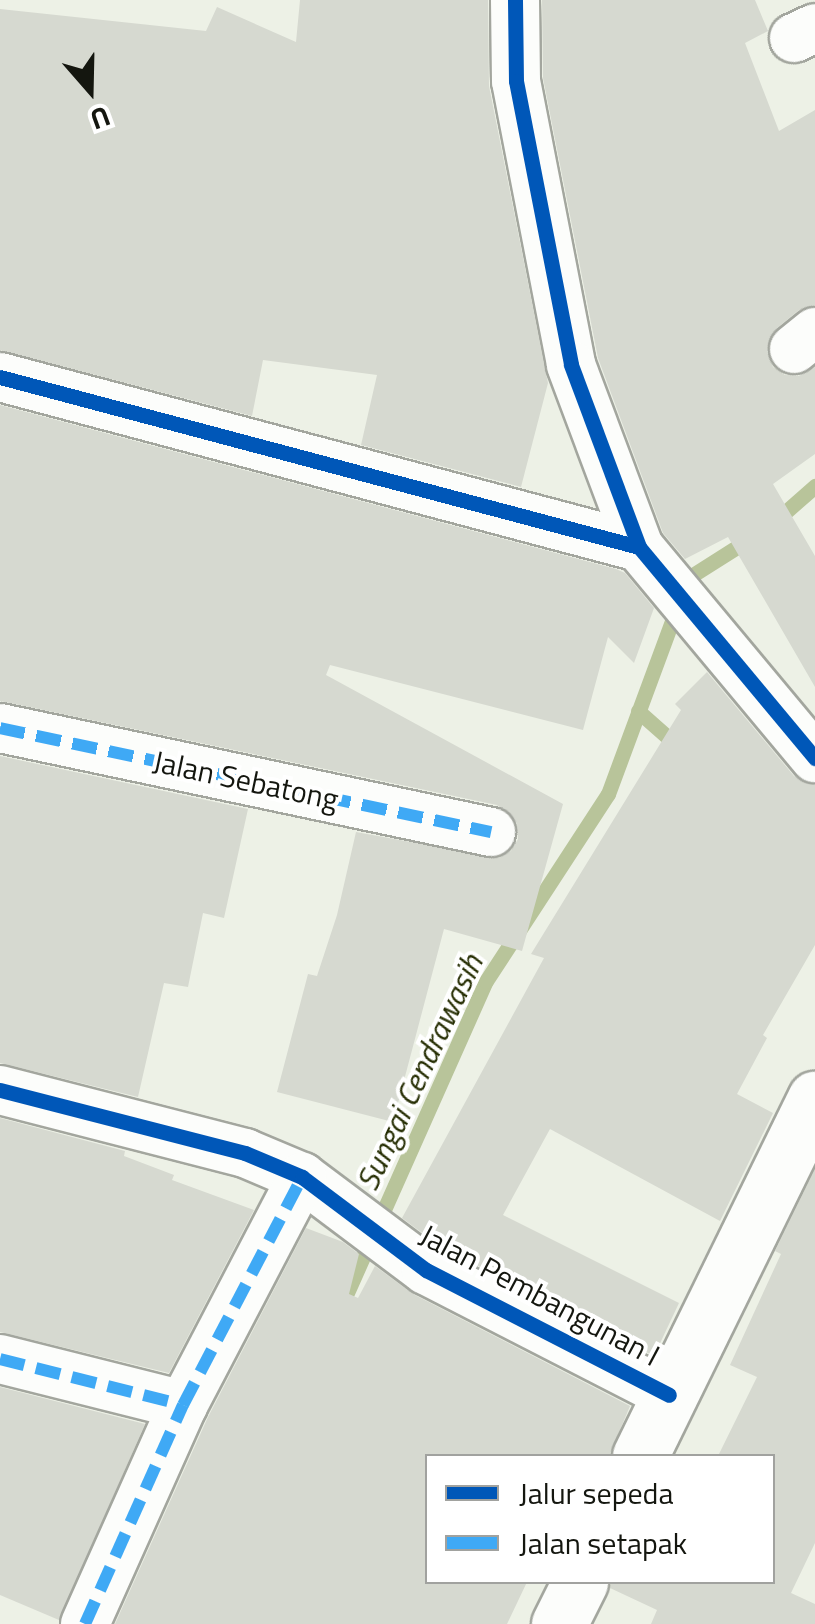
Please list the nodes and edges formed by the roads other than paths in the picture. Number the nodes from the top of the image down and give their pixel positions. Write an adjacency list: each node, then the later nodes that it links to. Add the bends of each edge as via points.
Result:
1 (515, 0): 3 (street, via 516,80 572,365)
2 (0, 377): 3 (street)
3 (648, 557): 5 (street)
4 (0, 728): 6 (street, Jalan Sebatong)
5 (815, 758)
6 (491, 832)
7 (0, 1090): 9 (street, Jalan Pembangunan I, via 245,1153)
8 (815, 1098): 11 (street)
9 (309, 1184): 11 (street, Jalan Pembangunan I, via 426,1270); 12 (street)
10 (0, 1359): 12 (street)
11 (669, 1395): 13 (street)
12 (183, 1405): 15 (street)
13 (641, 1454)
14 (579, 1584): 16 (street)
15 (86, 1624)
16 (559, 1624)

